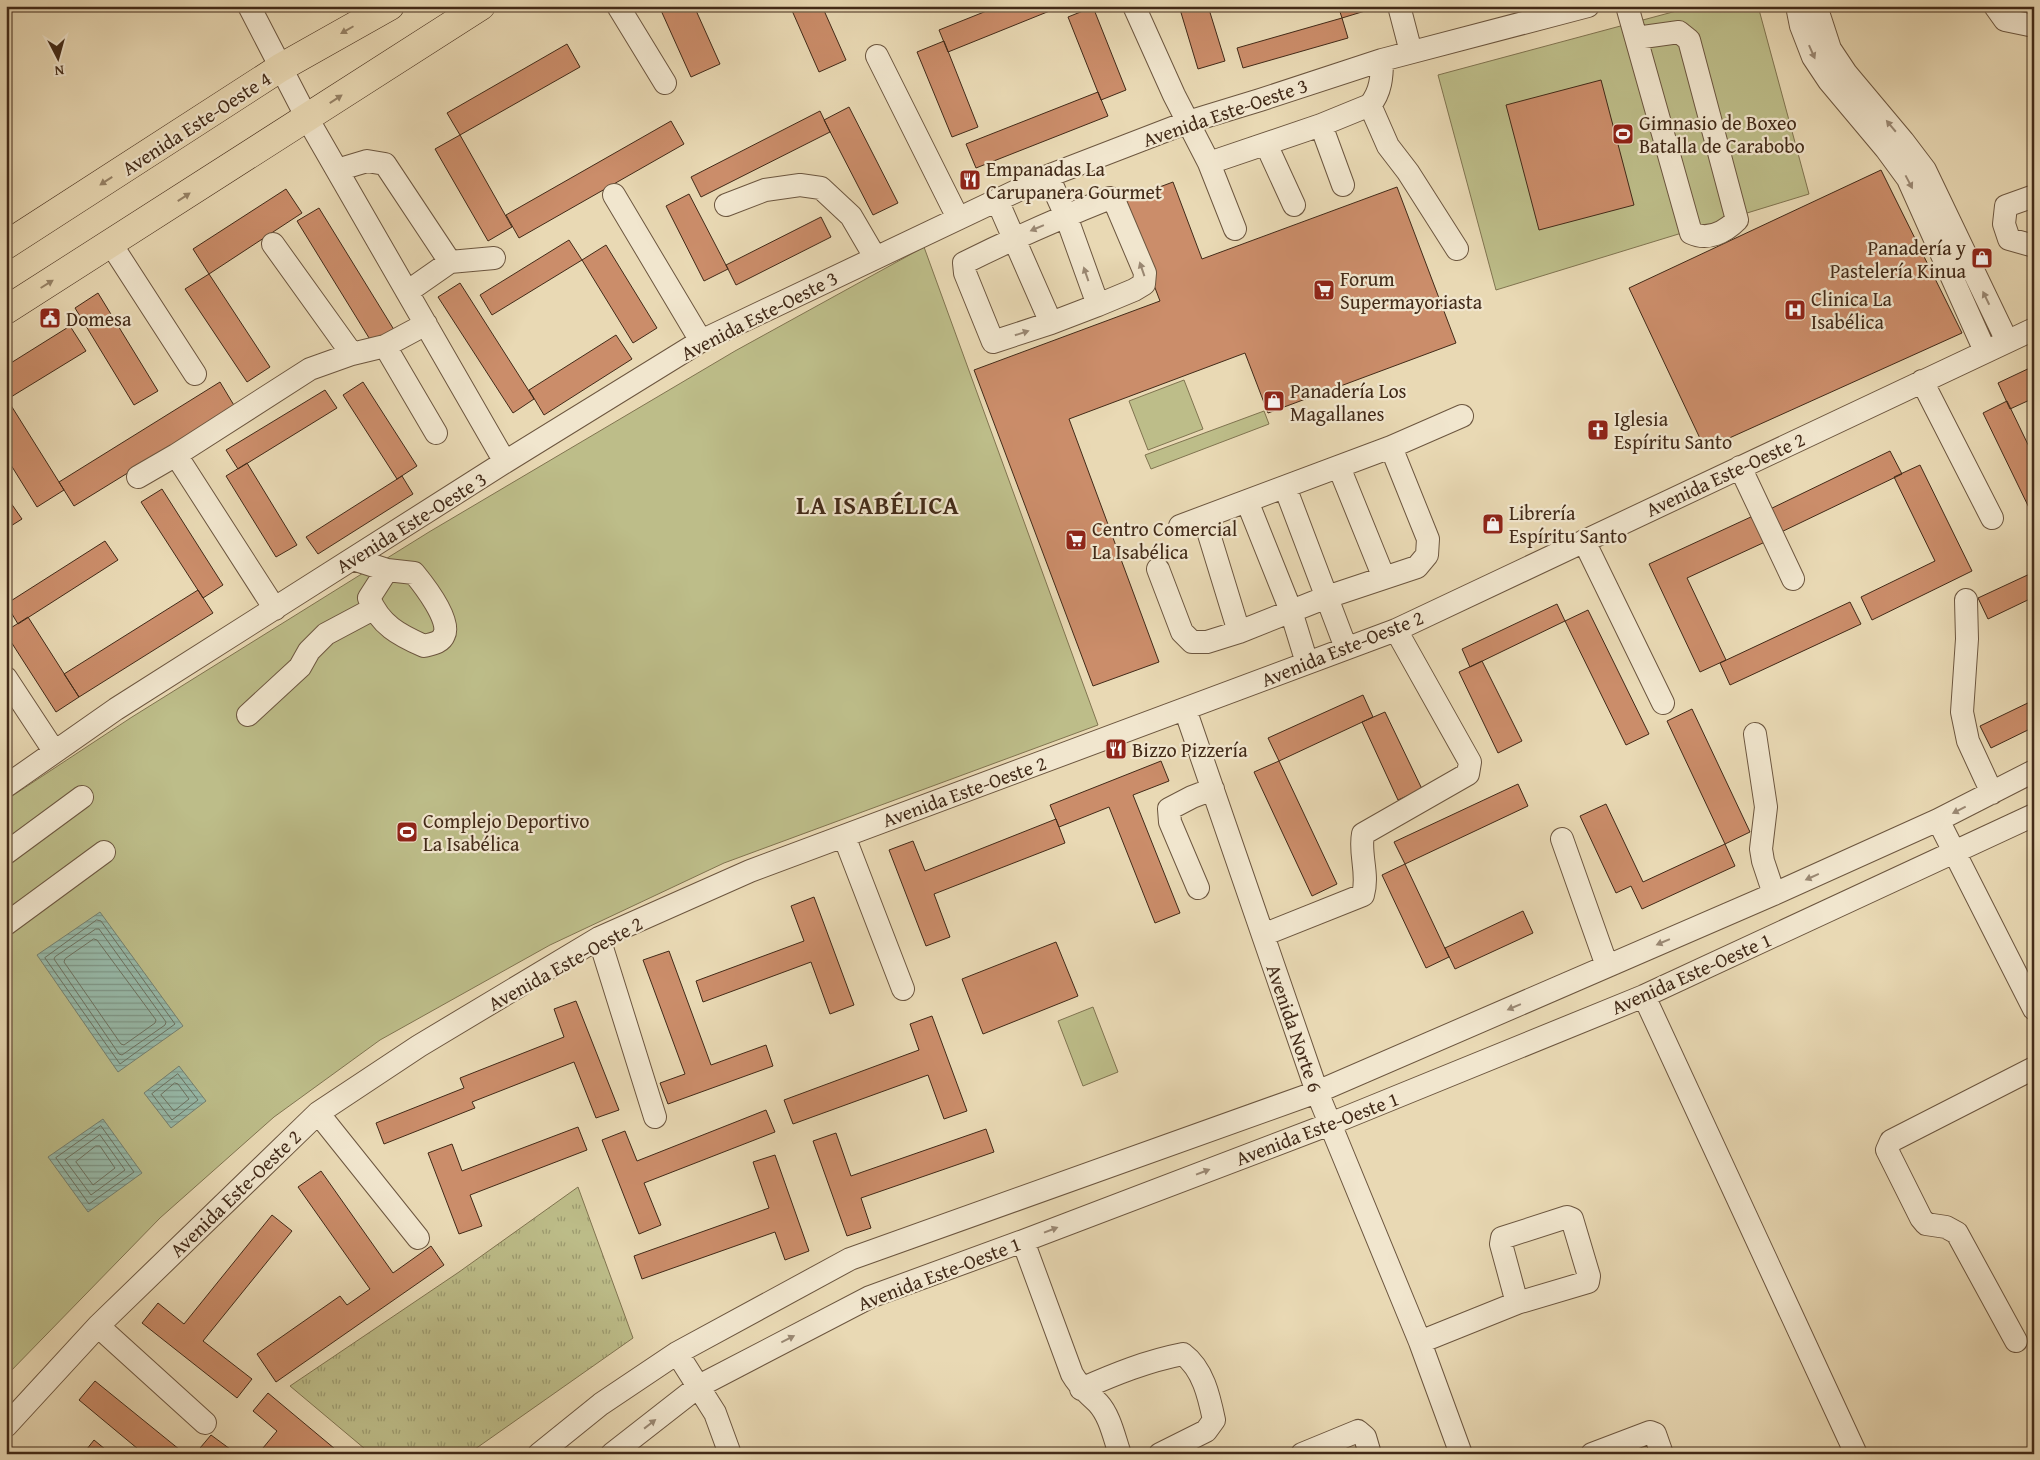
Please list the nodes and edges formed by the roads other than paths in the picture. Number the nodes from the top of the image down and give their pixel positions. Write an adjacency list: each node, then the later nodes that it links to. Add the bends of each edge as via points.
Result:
1 (249, 6): 17 (street)
2 (390, 6): 17 (main road, Avenida Este-Oeste 4, one-way to 17)
3 (481, 6): 20 (main road, one-way to 3)
4 (618, 6): 18 (street)
5 (1134, 6): 21 (street)
6 (1399, 6): 14 (street)
7 (1588, 6): 14 (street, Avenida Este-Oeste 3)
8 (1627, 6): 13 (street)
9 (1796, 6): 54 (street, one-way to 54, via 1818,65 1908,179)
10 (1816, 6): 52 (street, one-way to 10, via 1925,170 1830,49)
11 (1995, 6): 12 (street, via 2006,20)
12 (2034, 26)
13 (1636, 38): 13 (street, via 1691,233 1710,236 1728,229 1737,220 1689,40 1679,32)
14 (1411, 52): 16 (street, Avenida Este-Oeste 3)
15 (877, 56): 34 (street)
16 (1382, 60): 19 (street, via 1381,80 1376,98); 21 (street, Avenida Este-Oeste 3)
17 (280, 68): 20 (street); 37 (main road, Avenida Este-Oeste 4, one-way to 37)
18 (665, 83)
19 (1370, 105): 22 (street); 41 (street, via 1388,146)
20 (307, 118): 25 (street); 38 (main road, one-way to 20)
21 (1188, 122): 24 (street); 26 (street, Avenida Este-Oeste 3)
22 (1321, 125): 23 (street); 27 (street)
23 (1266, 144): 24 (street); 32 (street)
24 (1209, 164): 35 (street)
25 (337, 170): 44 (street, via 367,161 384,164); 45 (street)
26 (1048, 176): 30 (street, Avenida Este-Oeste 3); 33 (street)
27 (1343, 185)
28 (614, 195): 51 (street)
29 (2034, 196): 40 (street, via 2006,206 2004,224 2009,239)
30 (997, 200): 34 (street, Avenida Este-Oeste 3); 36 (street)
31 (726, 205): 42 (street, via 765,190 800,185 821,188 851,216)
32 (1294, 205)
33 (1066, 216): 36 (street, one-way to 36); 46 (street, one-way to 33); 46 (street, one-way to 33, via 1144,284 1145,274 1114,200 1110,198)
34 (958, 218): 42 (street, Avenida Este-Oeste 3)
35 (1235, 229)
36 (1014, 238): 48 (street); 48 (street, one-way to 48, via 964,263 984,322 993,342)
37 (7, 244)
38 (111, 244): 47 (main road, one-way to 38); 56 (street)
39 (273, 244): 55 (street)
40 (2034, 246)
41 (1457, 250)
42 (875, 257): 51 (street, Avenida Este-Oeste 3)
43 (494, 258): 44 (street)
44 (450, 262): 45 (street)
45 (407, 292): 49 (street)
46 (1098, 305): 48 (street)
47 (6, 310)
48 (1051, 323)
49 (426, 324): 53 (street); 62 (street)
50 (2034, 329): 52 (street, Avenida Este-Oeste 2)
51 (701, 341): 62 (street, Avenida Este-Oeste 3)
52 (2008, 342): 54 (street, Avenida Este-Oeste 2)
53 (385, 346): 55 (street); 59 (street)
54 (1985, 351): 57 (street, Avenida Este-Oeste 2)
55 (352, 354): 61 (street, via 310,369)
56 (195, 374)
57 (1922, 381): 64 (street, Avenida Este-Oeste 2); 69 (street)
58 (1462, 416): 60 (street)
59 (436, 433)
60 (1391, 448): 63 (street); 75 (street, via 1428,539 1427,555 1417,567)
61 (176, 455): 65 (street); 79 (street)
62 (505, 462): 72 (street, Avenida Este-Oeste 3)
63 (1339, 467): 66 (street); 75 (street)
64 (1740, 467): 71 (street, Avenida Este-Oeste 2); 76 (street)
65 (138, 477)
66 (1285, 487): 67 (street); 77 (street)
67 (1247, 501): 68 (street); 81 (street)
68 (1204, 518): 70 (street); 83 (street)
69 (1992, 518)
70 (1180, 526)
71 (1584, 540): 82 (street, Avenida Este-Oeste 2); 87 (street)
72 (353, 559): 74 (street); 79 (street, Avenida Este-Oeste 3)
73 (1158, 569): 83 (street, via 1182,632 1192,642 1207,642)
74 (387, 570): 80 (street, via 369,598); 80 (street, via 414,572 438,608 446,625 445,635 438,642 424,646 397,634)
75 (1384, 578): 77 (street)
76 (1793, 579)
77 (1327, 597): 81 (street); 84 (street)
78 (1966, 600): 95 (street, via 1962,712 1968,741)
79 (275, 609): 91 (street, Avenida Este-Oeste 3)
80 (373, 609): 89 (street, via 326,634 309,651 300,667)
81 (1291, 611): 83 (street); 85 (street)
82 (1396, 630): 84 (street, Avenida Este-Oeste 2); 107 (street, via 1470,762 1468,774 1363,834 1361,844 1366,884 1363,895)
83 (1239, 632)
84 (1346, 648): 85 (street, Avenida Este-Oeste 2)
85 (1307, 662): 88 (street, Avenida Este-Oeste 2)
86 (6, 678): 91 (street)
87 (1663, 703)
88 (1186, 709): 94 (street, Avenida Norte 6); 99 (street, Avenida Este-Oeste 2)
89 (248, 715)
90 (1755, 734): 105 (street, via 1766,807 1761,849)
91 (54, 751): 93 (street, Avenida Este-Oeste 3)
92 (2034, 771): 95 (street)
93 (6, 786)
94 (1213, 789): 104 (street, via 1170,809 1170,822); 107 (street, Avenida Norte 6)
95 (1992, 793): 98 (street, one-way to 98)
96 (82, 797): 102 (street)
97 (2034, 815): 103 (street, Avenida Este-Oeste 1)
98 (1938, 820): 103 (street); 105 (street, one-way to 105)
99 (844, 836): 108 (street, Avenida Este-Oeste 2, via 750,871); 110 (street)
100 (1562, 840): 109 (street)
101 (104, 852): 106 (street)
102 (6, 853)
103 (1954, 853): 111 (street, Avenida Este-Oeste 1); 112 (street)
104 (1198, 888)
105 (1774, 894): 109 (street, one-way to 109)
106 (6, 924)
107 (1263, 935): 114 (street, Avenida Norte 6)
108 (599, 938): 115 (street, Avenida Este-Oeste 2, via 418,1046); 116 (street)
109 (1607, 966): 114 (street, one-way to 114)
110 (903, 989)
111 (1644, 996): 117 (street, Avenida Este-Oeste 1); 139 (street)
112 (2034, 1009)
113 (2034, 1068): 122 (street, via 1891,1141 1888,1150 1921,1218 1926,1224 1946,1227 1957,1233)
114 (1317, 1092): 117 (street, Avenida Norte 6); 124 (street, via 850,1260)
115 (318, 1113): 118 (street); 121 (street, Avenida Este-Oeste 2)
116 (655, 1116)
117 (1330, 1124): 119 (street, Avenida Este-Oeste 1, one-way to 117); 123 (street, Avenida Norte 6)
118 (418, 1238)
119 (1023, 1241): 125 (street, Avenida Este-Oeste 1, one-way to 119, via 870,1297); 126 (street, via 1072,1374)
120 (1517, 1303): 123 (street)
121 (98, 1326): 127 (street); 128 (street, Avenida Este-Oeste 2)
122 (2016, 1341)
123 (1420, 1342): 136 (street, Avenida Norte 6)
124 (677, 1354): 125 (street); 129 (street, via 601,1404)
125 (699, 1386): 130 (street, Avenida Este-Oeste 1, one-way to 125); 131 (street, via 715,1413)
126 (1081, 1389): 132 (street, via 1106,1416); 133 (street, via 1160,1359 1183,1354 1193,1362 1209,1396 1214,1420 1206,1431)
127 (205, 1423)
128 (6, 1426)
129 (539, 1454)
130 (612, 1454)
131 (730, 1454)
132 (1120, 1454)
133 (1160, 1454)
134 (1302, 1454): 135 (street, via 1358,1431 1364,1437)
135 (1370, 1454)
136 (1461, 1454)
137 (1592, 1454): 138 (street, via 1650,1432 1655,1434)
138 (1662, 1454)
139 (1856, 1454)

